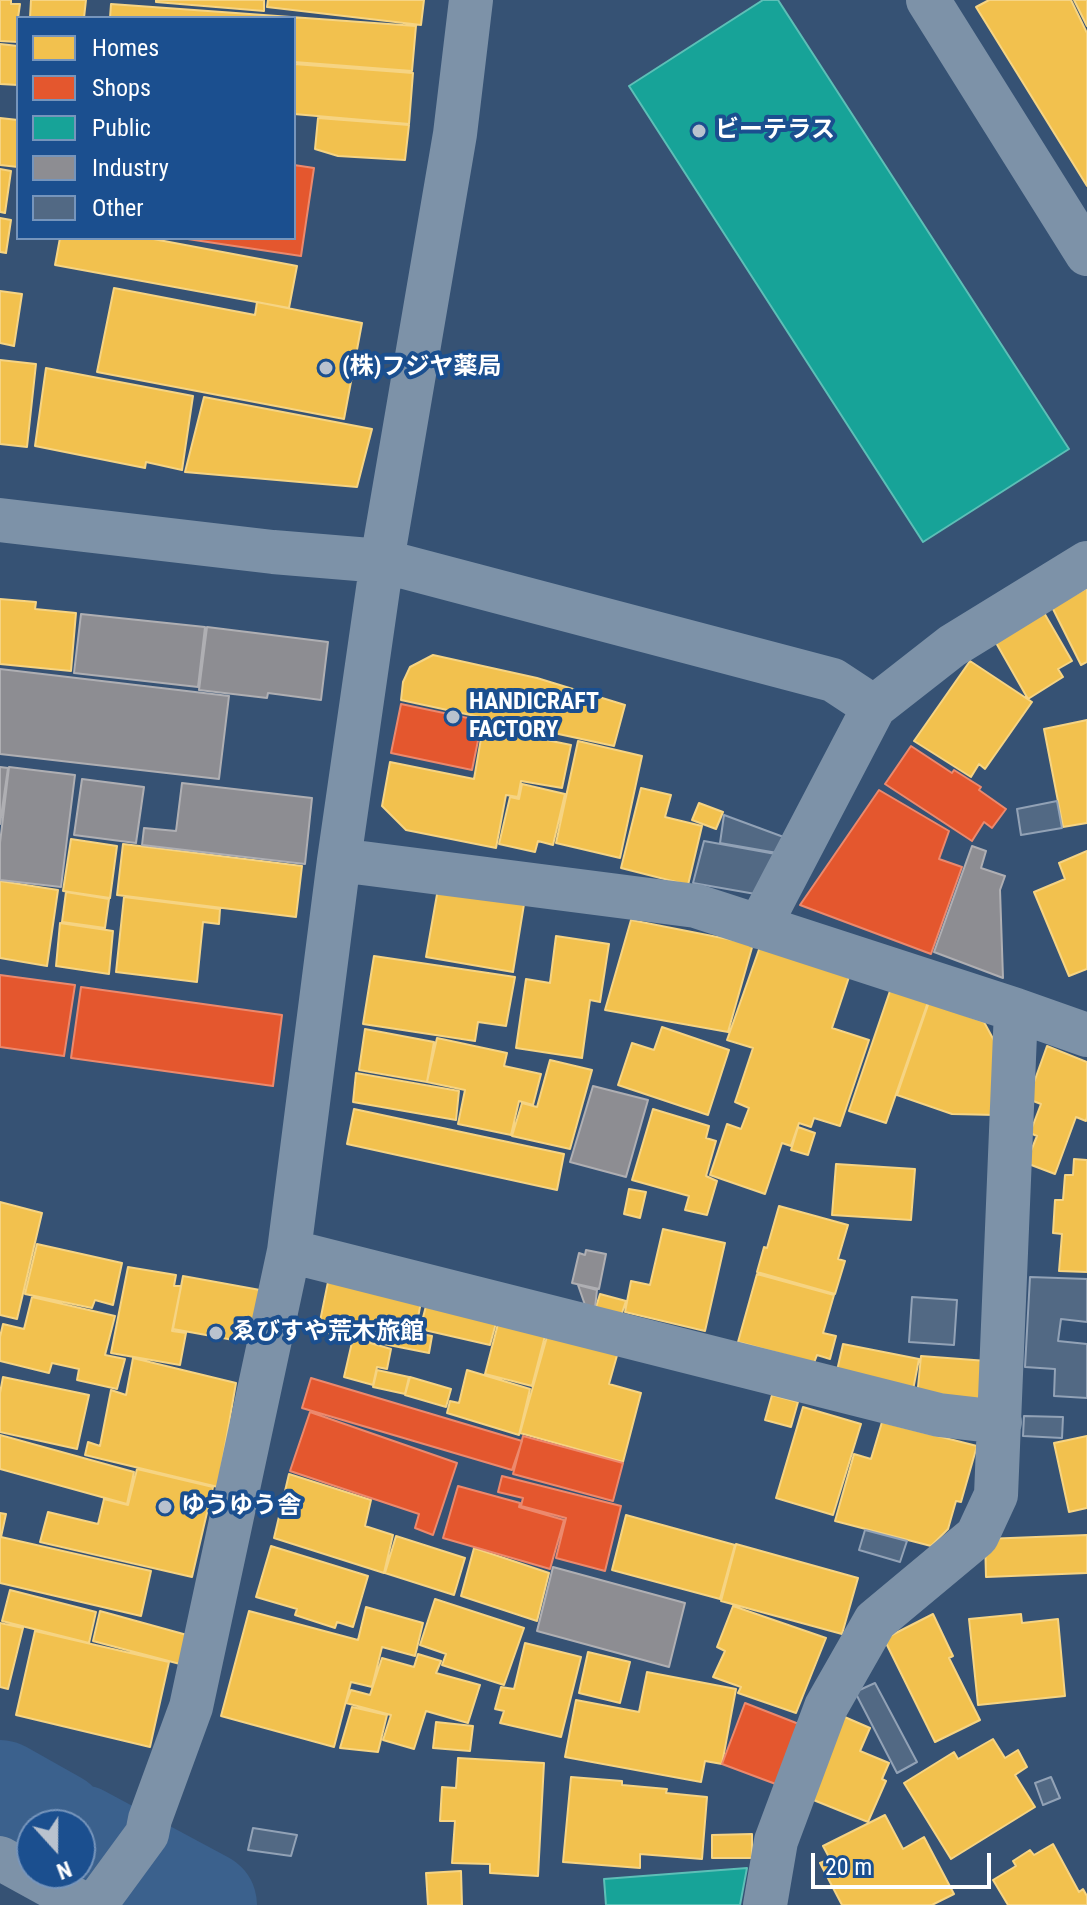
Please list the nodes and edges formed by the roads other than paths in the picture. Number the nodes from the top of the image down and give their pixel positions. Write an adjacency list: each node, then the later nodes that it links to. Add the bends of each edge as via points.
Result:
1 (471, 0): 5 (street, via 455,134)
2 (928, 0): 3 (street)
3 (1087, 254)
4 (0, 520): 5 (street)
5 (382, 561): 7 (street, via 833,680); 8 (street)
6 (1087, 563): 7 (street, via 952,646)
7 (874, 707): 9 (street)
8 (339, 860): 9 (street, via 696,906); 12 (street)
9 (759, 927): 10 (street)
10 (1016, 1010): 11 (street); 13 (street)
11 (1087, 1035)
12 (289, 1251): 13 (street, via 939,1415); 15 (street, via 191,1707 147,1834)
13 (1000, 1422): 16 (street, via 996,1495 977,1536 875,1621 826,1707 776,1841)
14 (0, 1858): 15 (street)
15 (95, 1900)
16 (765, 1905)

